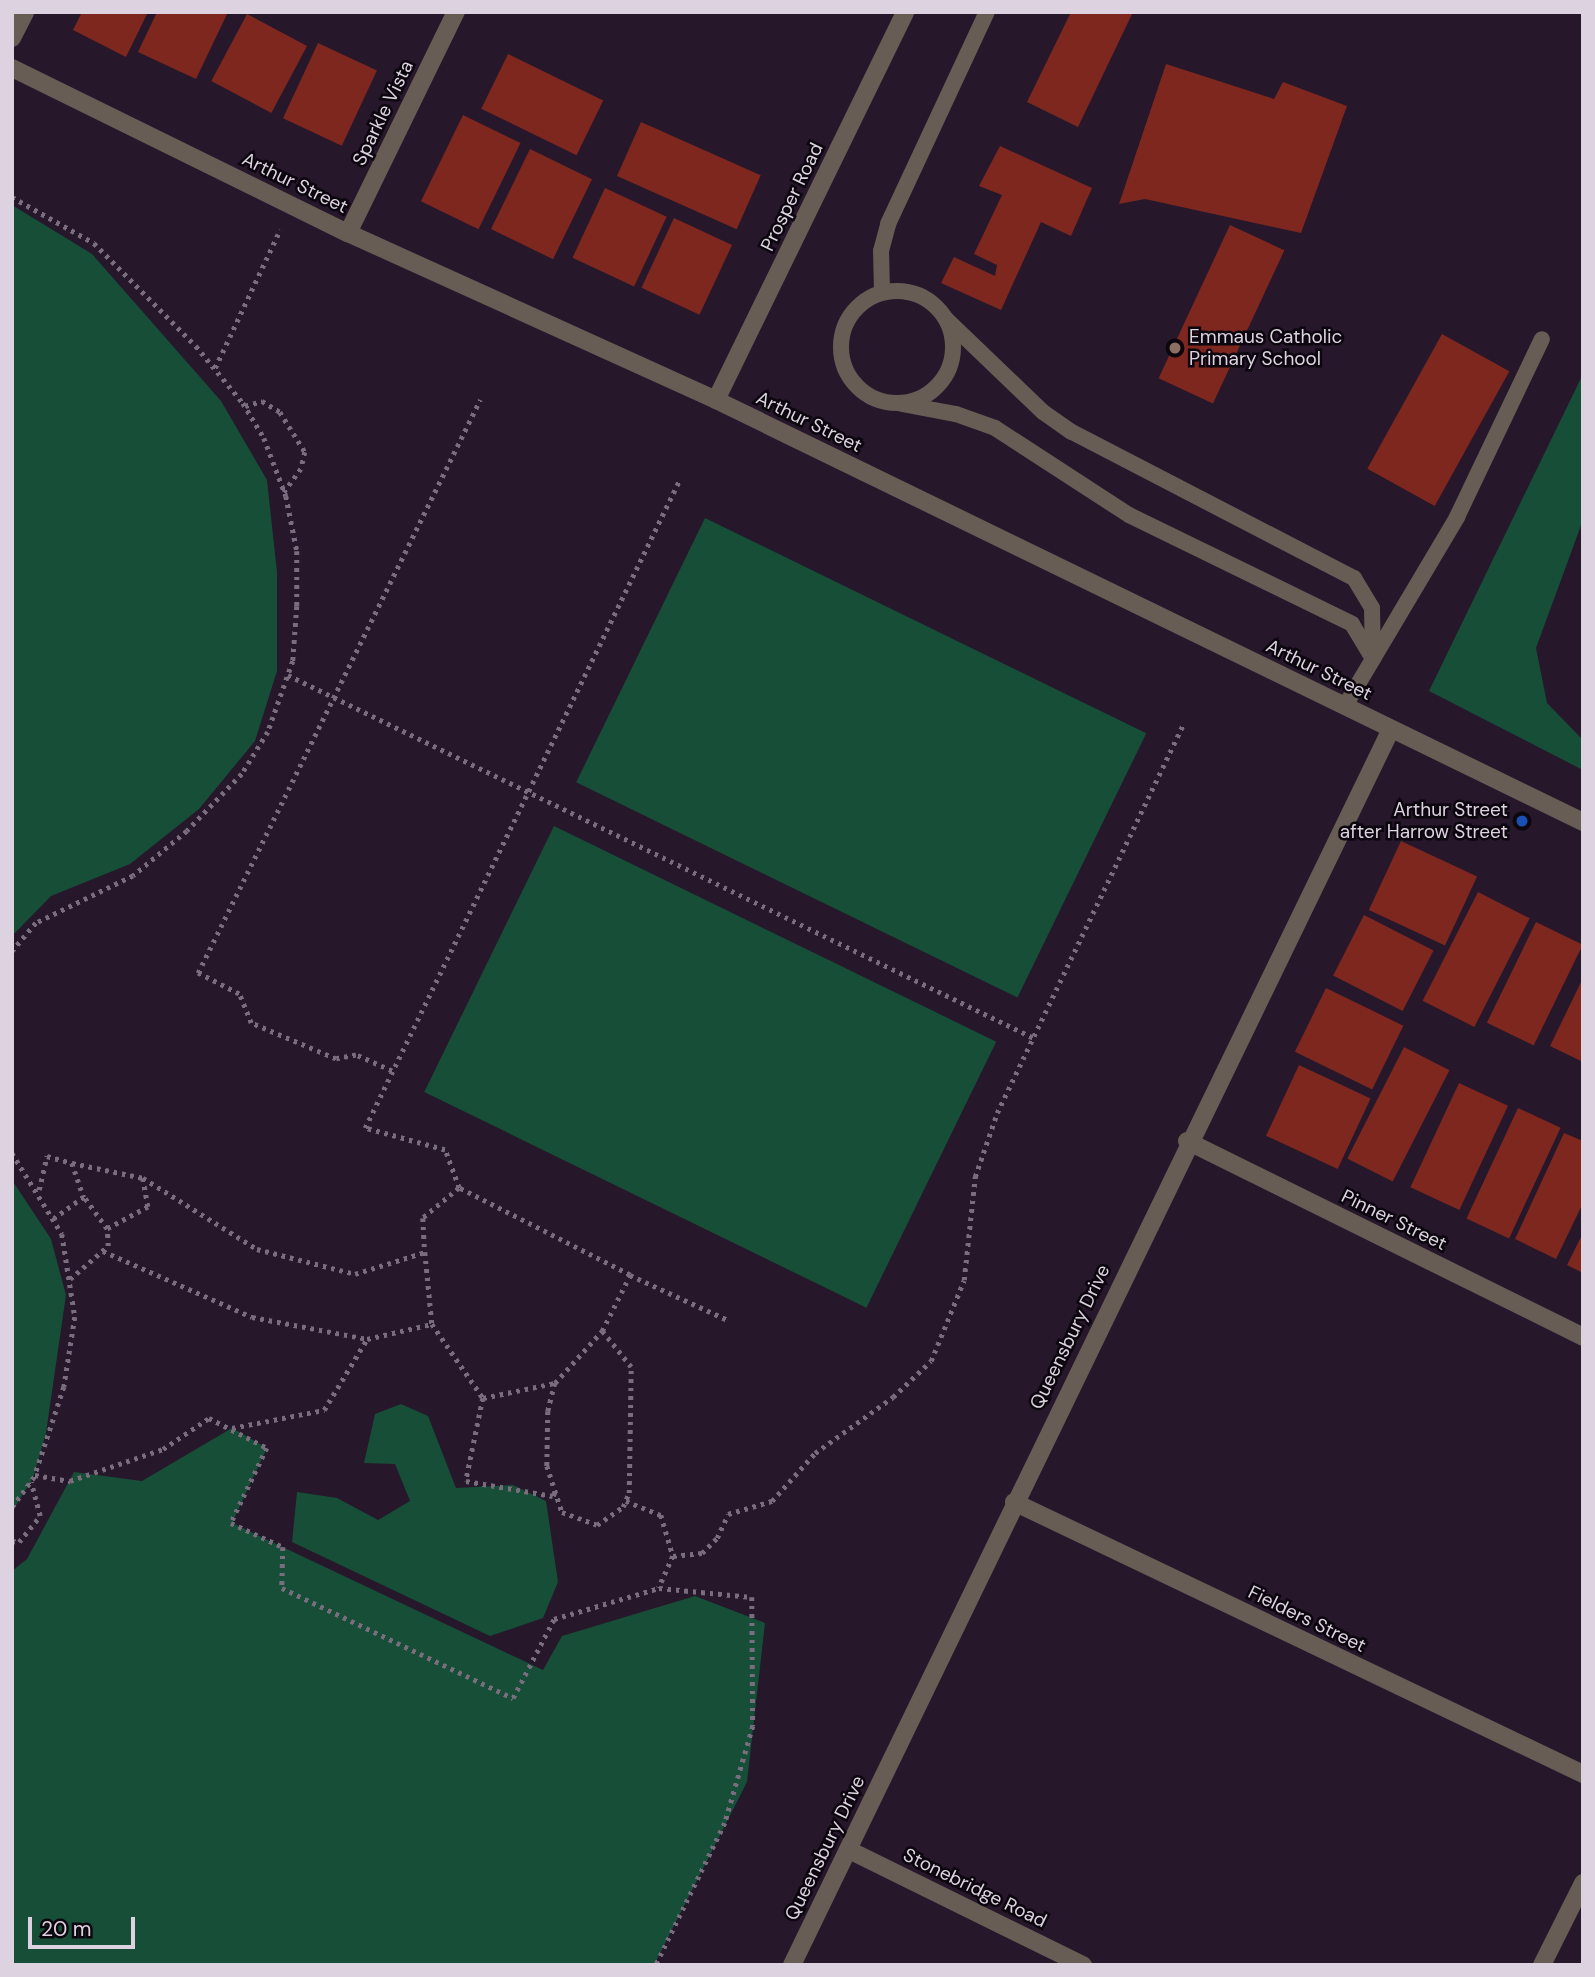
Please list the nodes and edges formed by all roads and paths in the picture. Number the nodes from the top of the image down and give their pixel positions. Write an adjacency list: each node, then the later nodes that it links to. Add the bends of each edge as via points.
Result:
1 (25, 12): 5 (street)
2 (456, 12): 9 (street, Sparkle Vista)
3 (905, 12): 15 (street, Prosper Road)
4 (987, 12): 10 (lane, via 888,224 881,251)
5 (12, 38)
6 (12, 68): 8 (street, Arthur Street)
7 (12, 197): 13 (path, via 94,243)
8 (292, 205): 9 (street, Arthur Street); 13 (path)
9 (348, 233): 15 (street, Arthur Street)
10 (882, 292): 11 (lane, via 919,294); 16 (lane, via 852,312 840,347 852,382 866,394)
11 (946, 319): 16 (lane, via 953,337 947,373 920,399); 20 (lane, via 1043,412 1072,432 1354,578 1373,608)
12 (1542, 339): 20 (lane, via 1457,517)
13 (215, 368): 17 (path)
14 (480, 400): 22 (path)
15 (716, 400): 23 (street, Arthur Street)
16 (902, 404): 20 (lane, via 956,414 995,428 1129,515 1352,624)
17 (245, 407): 19 (path, via 264,438); 19 (path, via 262,401 280,412 305,452 301,469)
18 (680, 479): 26 (path)
19 (284, 492): 21 (path, via 297,551 297,606)
20 (1373, 659): 23 (lane)
21 (288, 675): 22 (path); 28 (path, via 268,732 242,774 187,831 133,876 36,923)
22 (334, 697): 26 (path); 30 (path, via 198,973 239,994 251,1023 336,1059 356,1055)
23 (1345, 706): 25 (street, Arthur Street)
24 (1184, 722): 29 (path)
25 (1391, 729): 27 (street, Arthur Street); 31 (street, Queensbury Drive)
26 (527, 791): 29 (path); 30 (path)
27 (1583, 822)
28 (12, 952)
29 (1034, 1038): 59 (path, via 997,1113 975,1177 964,1280 931,1360 893,1398 815,1453 772,1501 728,1514 702,1553)
30 (392, 1071): 35 (path, via 365,1128 445,1150)
31 (1187, 1141): 47 (street, Pinner Street); 56 (street, Queensbury Drive)
32 (12, 1153): 36 (path)
33 (72, 1163): 34 (path); 36 (path, via 47,1156); 37 (path)
34 (143, 1178): 39 (path, via 148,1207); 41 (path, via 257,1249 355,1274)
35 (459, 1188): 41 (path, via 423,1218); 42 (path)
36 (38, 1191): 38 (path)
37 (84, 1197): 38 (path); 39 (path)
38 (54, 1219): 43 (path, via 62,1234)
39 (107, 1229): 40 (path, via 108,1246)
40 (103, 1251): 43 (path); 48 (path, via 252,1317)
41 (425, 1252): 45 (path)
42 (630, 1275): 44 (path); 46 (path)
43 (69, 1279): 52 (path, via 75,1317 64,1387)
44 (728, 1320)
45 (432, 1324): 48 (path); 50 (path)
46 (602, 1331): 49 (path); 55 (path, via 632,1367)
47 (1583, 1336)
48 (366, 1339): 51 (path, via 324,1410)
49 (555, 1383): 50 (path); 54 (path, via 548,1412 547,1466)
50 (483, 1398): 54 (path, via 466,1481 553,1496)
51 (232, 1428): 52 (path, via 209,1419 163,1449 70,1481); 60 (path, via 267,1448 231,1522 282,1547 282,1588 513,1698 554,1619)
52 (35, 1475): 53 (path)
53 (31, 1481): 57 (path); 58 (path, via 40,1516 19,1542)
54 (555, 1490): 55 (path, via 562,1512 597,1525)
55 (626, 1501): 59 (path, via 661,1515)
56 (1014, 1502): 61 (street, Fielders Street); 62 (street, Queensbury Drive)
57 (12, 1507)
58 (12, 1541)
59 (673, 1556): 60 (path)
60 (659, 1588): 64 (path, via 752,1597 753,1726 725,1824)
61 (1583, 1774)
62 (849, 1850): 65 (street, Queensbury Drive); 66 (street, Stonebridge Road)
63 (1583, 1883): 67 (street)
64 (656, 1965)
65 (792, 1965)
66 (1083, 1965)
67 (1542, 1965)

